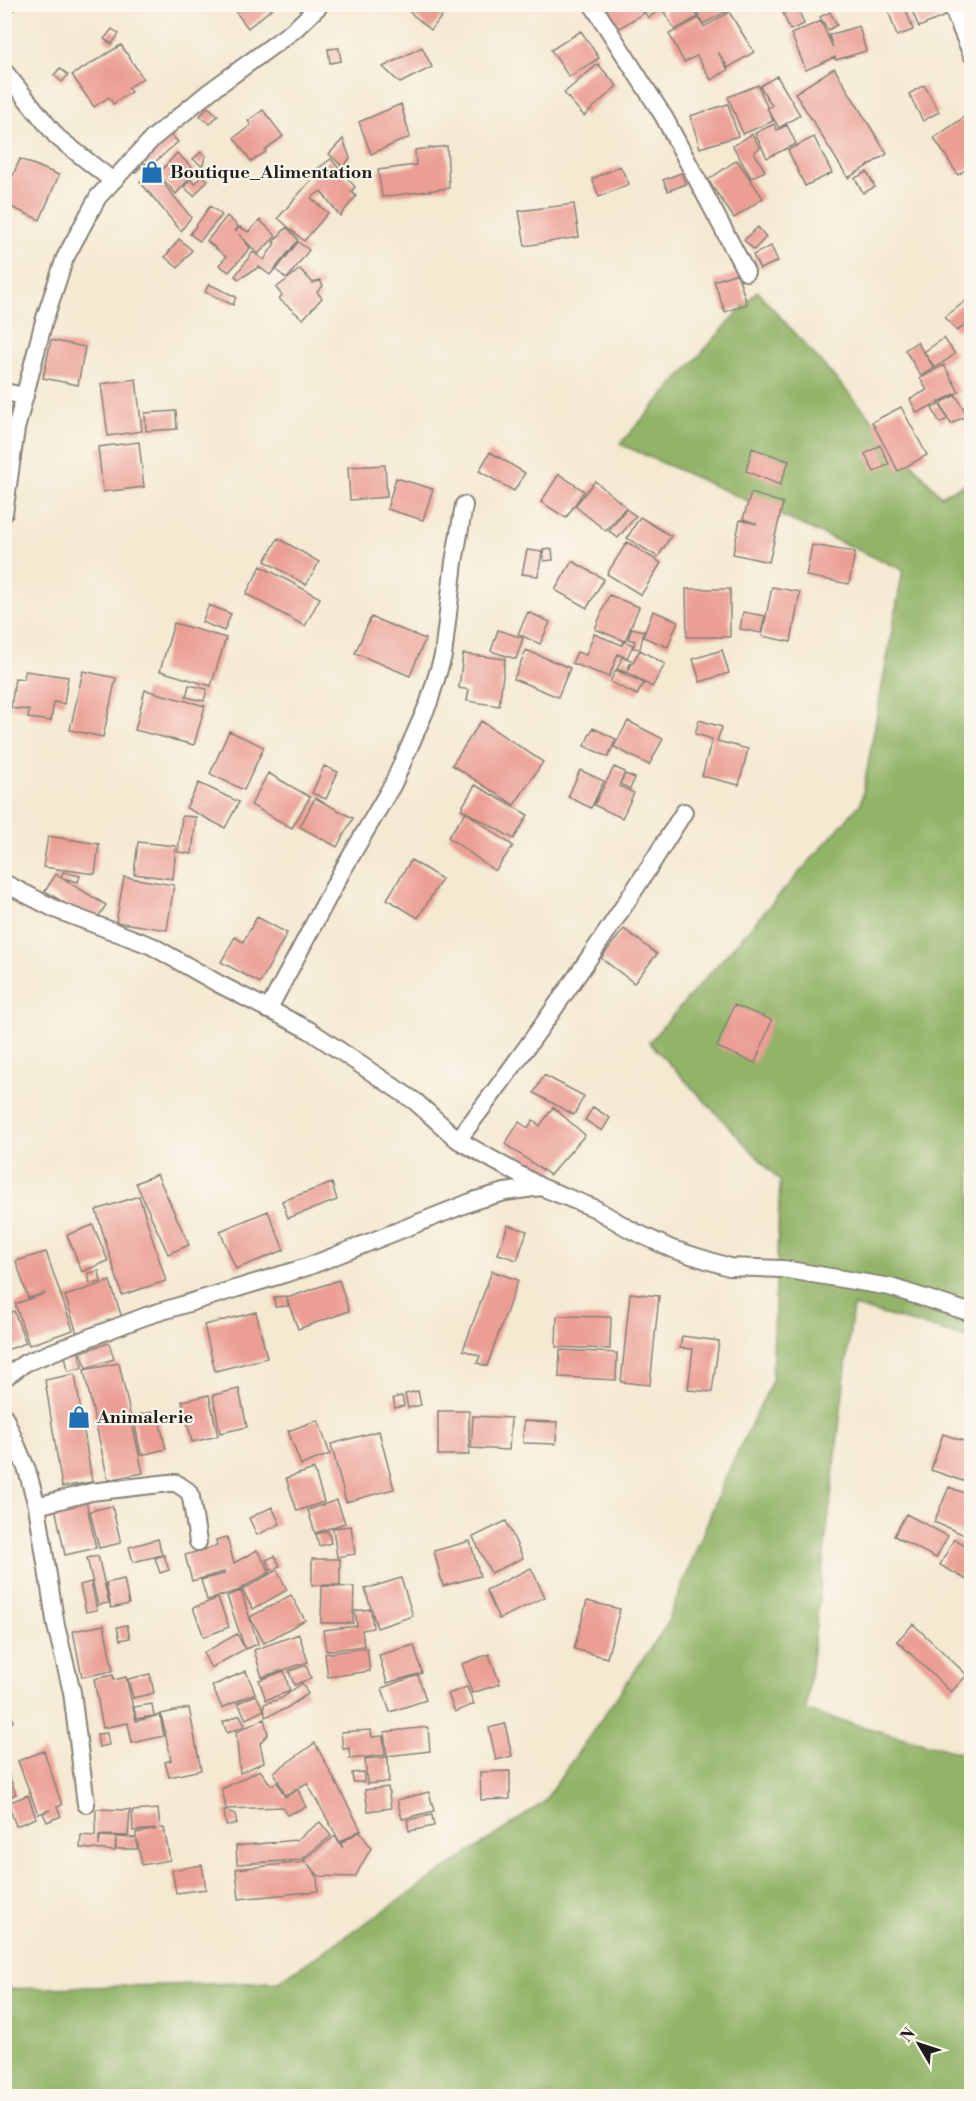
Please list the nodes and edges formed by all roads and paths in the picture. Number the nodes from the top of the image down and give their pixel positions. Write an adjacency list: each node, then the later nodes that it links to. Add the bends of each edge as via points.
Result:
1 (321, 4): 6 (street, via 294,30 153,138)
2 (592, 4): 7 (street, via 664,117)
3 (951, 4): 4 (street)
4 (972, 56)
5 (4, 71): 6 (street, via 57,136)
6 (113, 181): 9 (street, via 98,197 65,258)
7 (746, 272)
8 (4, 392): 9 (street)
9 (25, 396): 11 (street, via 16,429)
10 (464, 505): 14 (street, via 443,656 429,702 393,784)
11 (4, 513)
12 (684, 812): 15 (street, via 514,1066)
13 (4, 883): 14 (street, via 57,910 152,946)
14 (268, 1010): 15 (street, via 309,1030 416,1102)
15 (458, 1140): 16 (street)
16 (541, 1186): 17 (street, via 594,1208 672,1249 729,1267 783,1269 890,1287); 18 (street, via 476,1200 307,1267 147,1316 25,1363)
17 (972, 1313)
18 (4, 1378)
19 (4, 1416): 20 (street, via 27,1470)
20 (37, 1506): 21 (street, via 91,1492 176,1483 191,1497); 22 (street, via 56,1626 72,1692)
21 (198, 1542)
22 (86, 1804)

